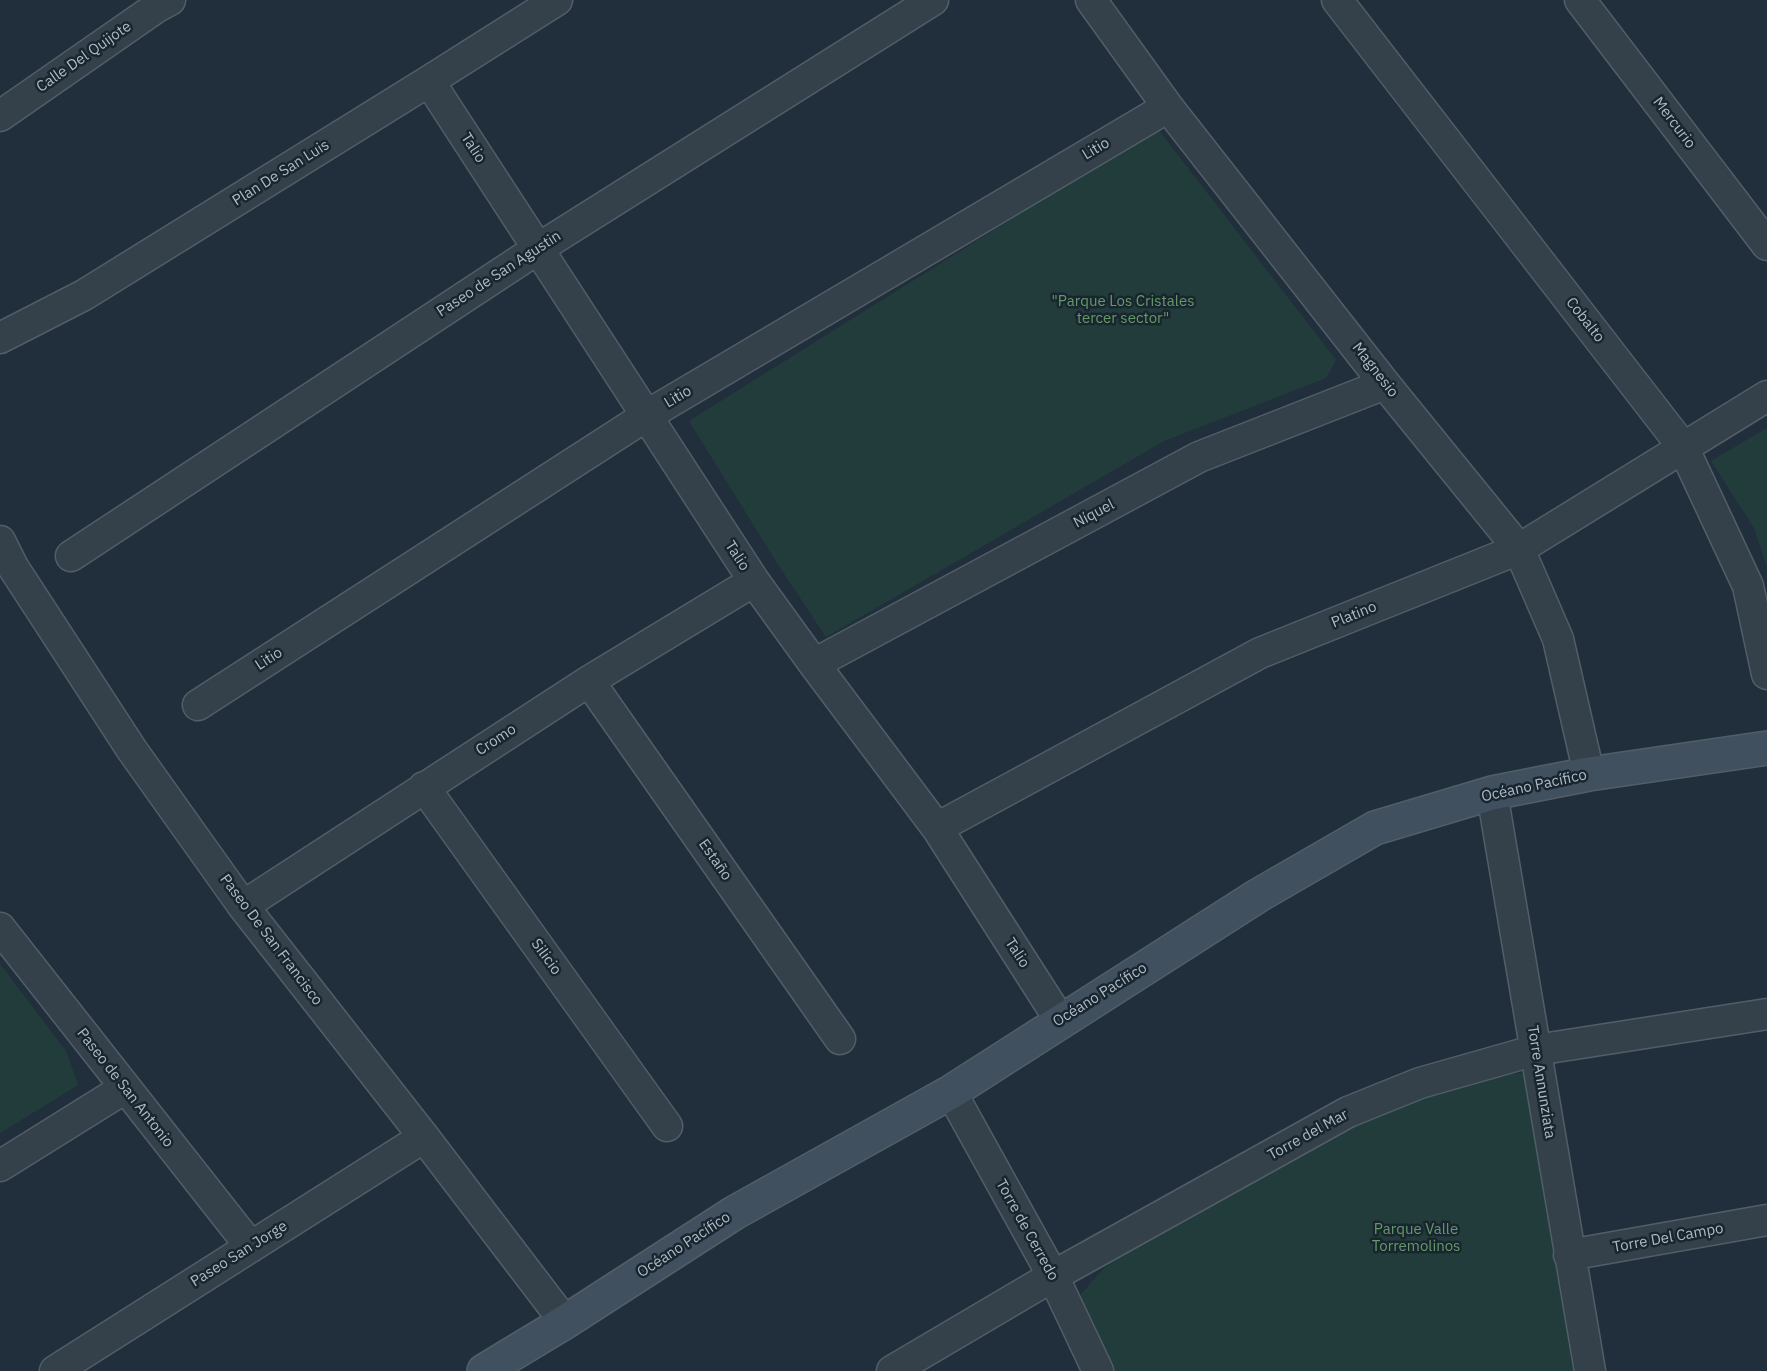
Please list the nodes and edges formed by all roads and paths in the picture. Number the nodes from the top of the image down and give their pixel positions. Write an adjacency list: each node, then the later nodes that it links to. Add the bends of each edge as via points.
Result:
1 (556, 0): 7 (street, Plan De San Luis)
2 (933, 0): 11 (street, Paseo de San Agustin)
3 (1091, 0): 8 (street, Magnesio)
4 (1337, 0): 16 (street, Cobalto)
5 (1580, 0): 10 (street, Mercurio)
6 (160, 2): 9 (street, Calle Del Quijote)
7 (429, 81): 11 (street, Talio); 12 (street, Plan De San Luis, via 84,295)
8 (1168, 107): 13 (street, Magnesio); 15 (street, Litio)
9 (0, 116)
10 (1767, 245)
11 (539, 248): 15 (street, Talio); 18 (street, Paseo de San Agustin)
12 (0, 339)
13 (1385, 384): 17 (street, Magnesio); 21 (street, Níquel, via 1199,457)
14 (1767, 396): 16 (street, Platino)
15 (646, 416): 20 (street, Talio); 24 (street, Litio)
16 (1683, 447): 17 (street, Platino); 22 (street, Cobalto, via 1748,586)
17 (1520, 549): 26 (street, Magnesio, via 1558,639); 29 (street, Platino, via 1260,653)
18 (71, 556)
19 (4, 561): 30 (street, Paseo De San Francisco)
20 (754, 581): 21 (street, Talio); 23 (street, Cromo)
21 (814, 664): 29 (street, Talio)
22 (1767, 674)
23 (589, 681): 27 (street, Cromo); 34 (street, Estaño)
24 (198, 705)
25 (1767, 748): 26 (street, Océano Pacífico)
26 (1589, 774): 28 (street, Océano Pacífico)
27 (424, 787): 30 (street, Cromo); 38 (street, Silicio)
28 (1492, 793): 33 (street, Océano Pacífico, via 1375,828 1258,895); 35 (street, Torre Annunziata)
29 (937, 828): 33 (street, Talio)
30 (243, 906): 39 (street, Paseo De San Francisco)
31 (0, 928): 36 (street, Paseo de San Antonio)
32 (1767, 1014): 35 (street, Torre del Mar)
33 (1060, 1020): 37 (street, Océano Pacífico)
34 (840, 1040)
35 (1536, 1050): 43 (street, Torre Annunziata); 44 (street, Torre del Mar, via 1420,1083 1348,1112)
36 (125, 1088): 40 (street); 42 (street, Paseo de San Antonio)
37 (951, 1092): 44 (street, Torre de Cerredo); 45 (street, Océano Pacífico, via 734,1213)
38 (668, 1126)
39 (424, 1137): 42 (street, Paseo San Jorge); 45 (street, Paseo De San Francisco)
40 (0, 1166)
41 (1767, 1220): 43 (street, Torre Del Campo)
42 (250, 1247): 46 (street, Paseo San Jorge)
43 (1569, 1255): 50 (street, Torre Annunziata)
44 (1053, 1276): 48 (street, Torre del Mar); 49 (street, Torre de Cerredo)
45 (565, 1322): 47 (street, Océano Pacífico)
46 (55, 1371)
47 (484, 1371)
48 (892, 1371)
49 (1098, 1371)
50 (1590, 1371)

